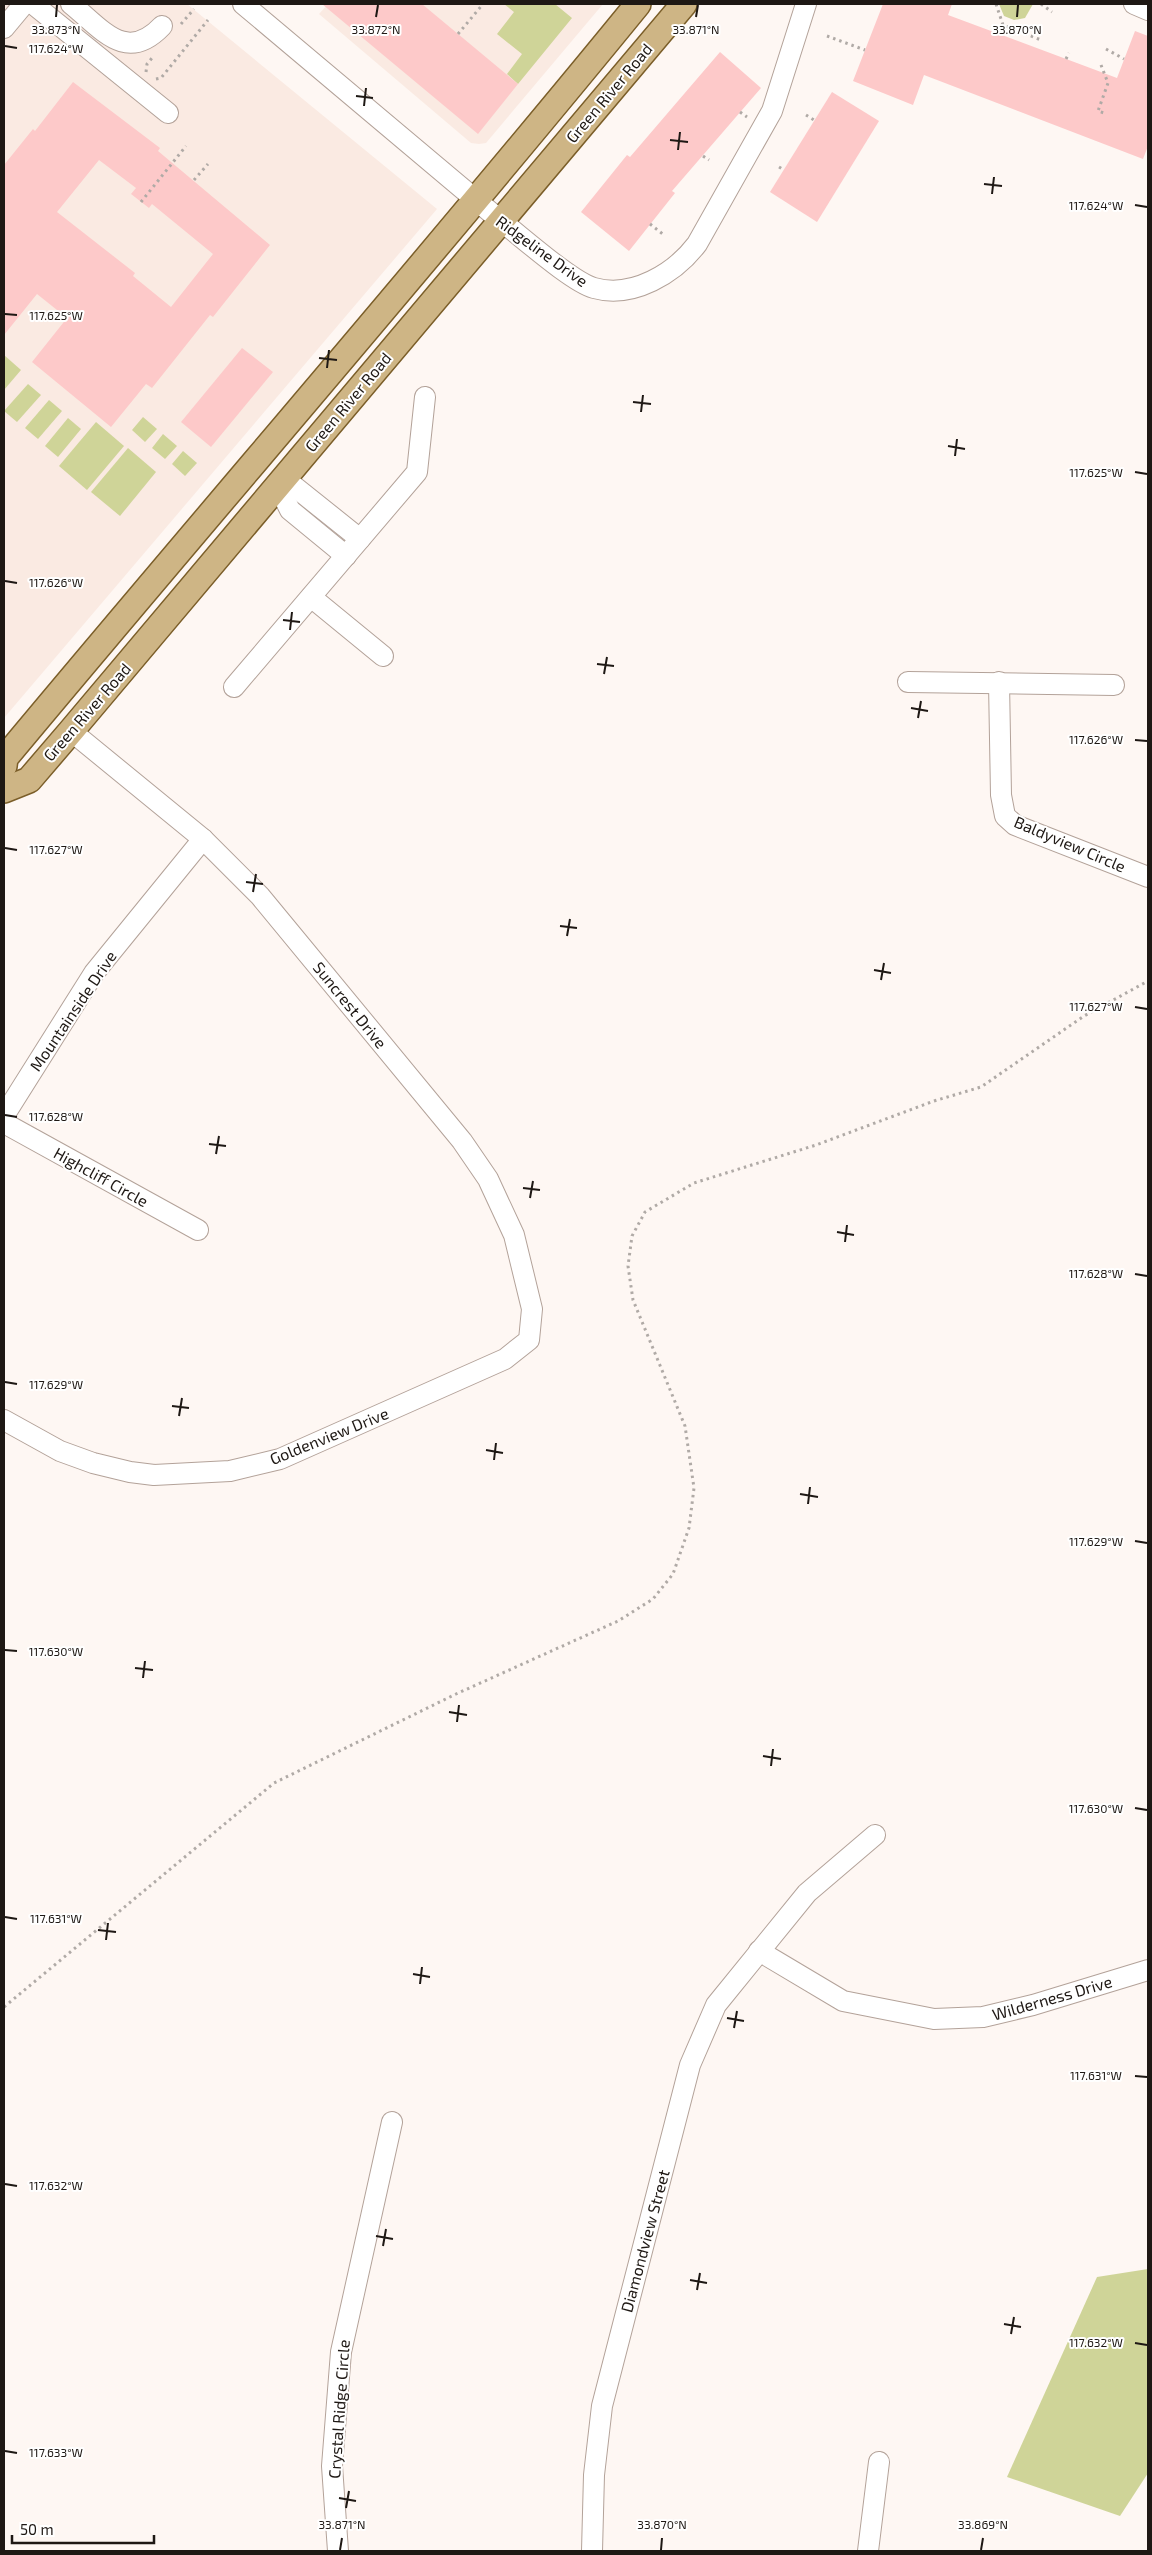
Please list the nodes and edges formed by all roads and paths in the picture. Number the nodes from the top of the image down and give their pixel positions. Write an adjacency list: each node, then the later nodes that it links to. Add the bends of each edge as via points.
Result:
1 (24, 4): 17 (street)
2 (33, 4): 29 (street)
3 (71, 4): 16 (street, via 116,40 128,43 150,39)
4 (243, 4): 40 (street, Ridgeline Drive)
5 (483, 4): 19 (path)
6 (638, 4): 40 (main road, Green River Road)
7 (684, 4): 42 (main road, Green River Road)
8 (806, 4): 42 (street, Ridgeline Drive, via 772,111 697,244 684,261 656,280 637,286 615,290 595,288 583,284)
9 (996, 4): 15 (path)
10 (1041, 4): 13 (path)
11 (1134, 4): 12 (street)
12 (1148, 10)
13 (1052, 12)
14 (208, 20): 28 (path, via 161,78)
15 (1002, 25): 18 (path); 21 (path)
16 (162, 26)
17 (4, 28)
18 (998, 33)
19 (458, 34)
20 (827, 36): 23 (path)
21 (1041, 40)
22 (1106, 49): 26 (path)
23 (865, 50)
24 (1069, 53): 25 (path)
25 (1066, 59)
26 (1124, 59)
27 (1101, 65): 30 (path, via 1108,77 1098,111)
28 (152, 80)
29 (168, 113)
30 (1104, 113)
31 (806, 115): 32 (path)
32 (814, 120)
33 (186, 146): 41 (path)
34 (702, 156): 35 (path)
35 (709, 160)
36 (208, 164): 39 (path)
37 (779, 167): 38 (path)
38 (784, 170)
39 (194, 180)
40 (476, 200): 42 (street, Ridgeline Drive); 46 (main road, Green River Road)
41 (141, 202)
42 (501, 221): 47 (main road, Green River Road)
43 (650, 224): 44 (path)
44 (664, 235)
45 (424, 397): 48 (street, via 417,472)
46 (270, 445): 47 (main road); 52 (main road, Green River Road)
47 (282, 483): 48 (street); 49 (street, via 290,510); 57 (main road, Green River Road)
48 (360, 539): 49 (street)
49 (346, 556): 50 (street)
50 (311, 597): 51 (street); 56 (street)
51 (383, 656)
52 (78, 671): 57 (main road); 58 (main road, Green River Road, via 5,758)
53 (908, 682): 54 (street)
54 (999, 682): 55 (street); 61 (street, Baldyview Circle, via 1001,795 1005,816 1015,825)
55 (1114, 685)
56 (234, 687)
57 (71, 731): 59 (main road, Green River Road, via 29,780); 60 (street, Suncrest Drive)
58 (4, 766)
59 (4, 790)
60 (203, 839): 63 (street, Mountainside Drive, via 94,972); 66 (street, Suncrest Drive, via 260,896 462,1141 488,1179 514,1236 532,1309)
61 (1148, 877)
62 (1148, 981): 71 (path, via 1084,1016 981,1087 816,1145 694,1183 645,1212 632,1236 629,1256 633,1300 684,1426 694,1488 689,1528 673,1574 652,1599 618,1622 456,1694 274,1783)
63 (4, 1116)
64 (4, 1124): 65 (street, Highcliff Circle)
65 (198, 1230)
66 (529, 1340): 67 (street, Goldenview Drive, via 505,1359 355,1427 280,1459 230,1470 171,1475 130,1472 60,1451)
67 (4, 1420)
68 (875, 1835): 69 (street, Diamondview Street, via 807,1893)
69 (759, 1951): 70 (street, Wilderness Drive, via 843,2000 934,2019 983,2017); 75 (street, Diamondview Street, via 716,2005 690,2065 602,2406 594,2475)
70 (1148, 1970)
71 (4, 2007)
72 (392, 2122): 74 (street, Crystal Ridge Circle, via 341,2352 332,2466)
73 (879, 2462): 76 (street)
74 (338, 2551)
75 (592, 2551)
76 (868, 2551)

